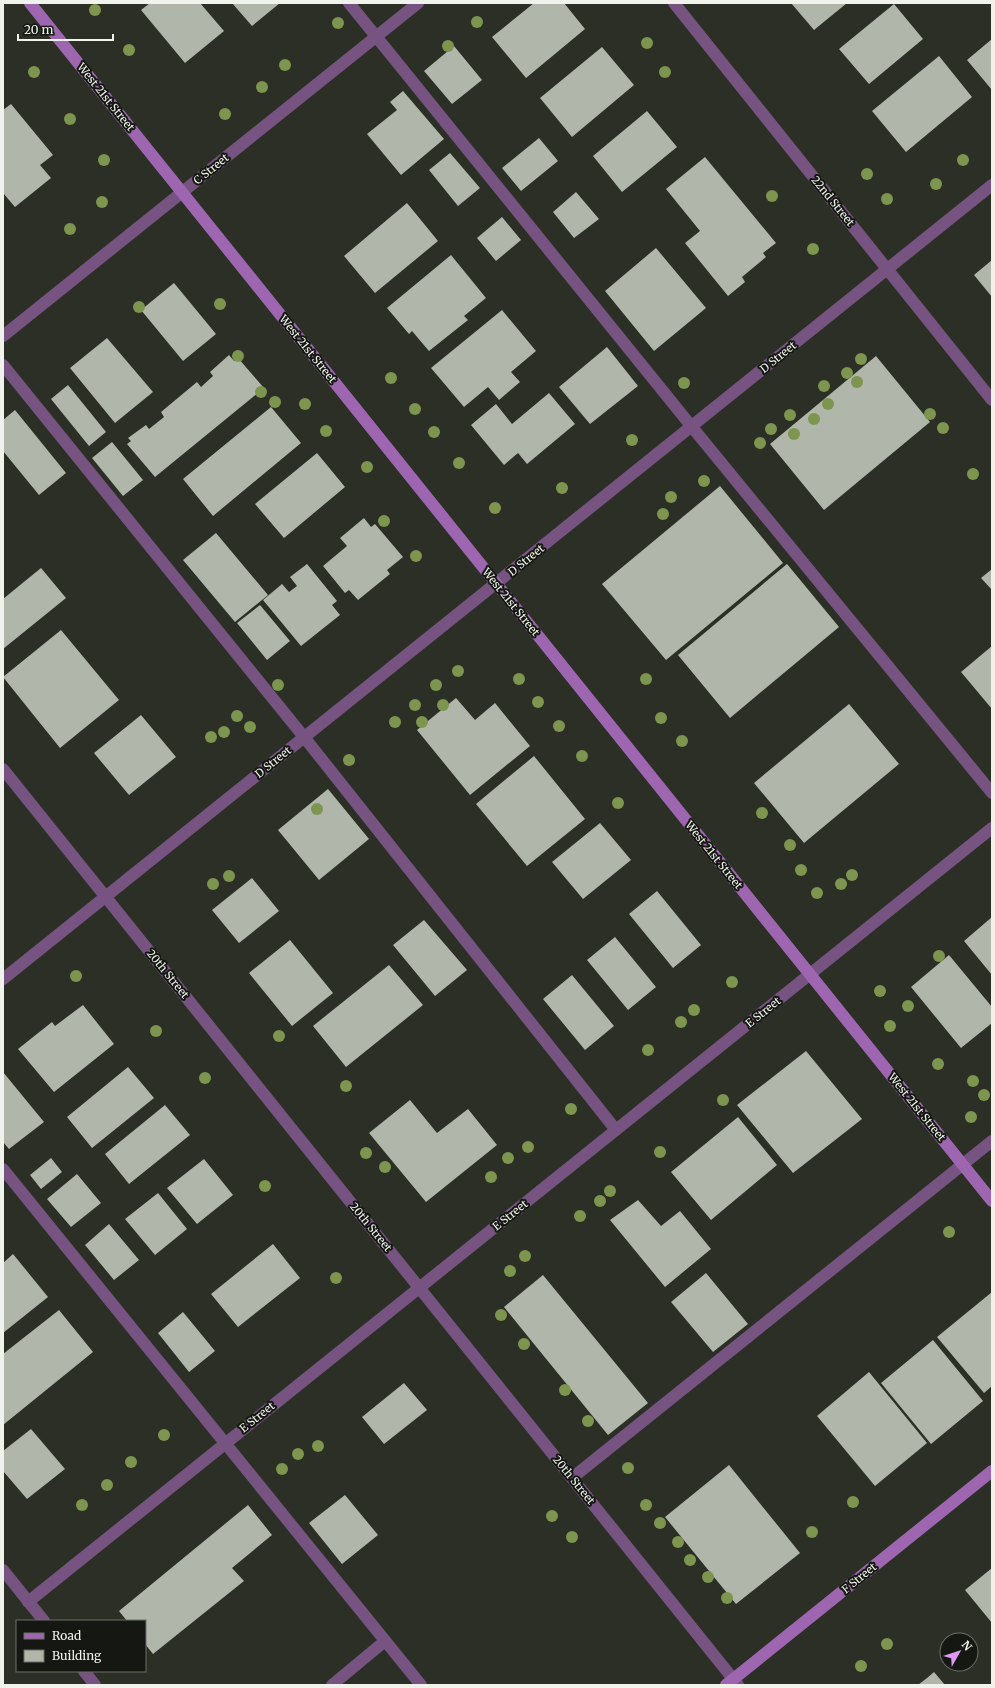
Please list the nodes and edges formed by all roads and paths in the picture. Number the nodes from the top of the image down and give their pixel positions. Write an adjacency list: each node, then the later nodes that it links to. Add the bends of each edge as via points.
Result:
1 (30, 3): 7 (street, West 21st Street)
2 (349, 3): 5 (street)
3 (418, 3): 5 (street, C Street)
4 (674, 3): 8 (street, 22nd Street)
5 (376, 37): 7 (street, C Street); 12 (street)
6 (992, 185): 8 (street, D Street)
7 (182, 192): 9 (street, C Street); 13 (street, West 21st Street)
8 (887, 269): 11 (street, 22nd Street); 12 (street, D Street)
9 (3, 336)
10 (3, 365): 14 (street)
11 (992, 400)
12 (692, 427): 13 (street, D Street); 16 (street)
13 (496, 583): 14 (street, D Street); 19 (street, West 21st Street)
14 (304, 737): 18 (street, D Street); 21 (street)
15 (3, 769): 18 (street, 20th Street)
16 (992, 793)
17 (992, 828): 19 (street, E Street)
18 (106, 897): 20 (street, D Street); 26 (street, 20th Street)
19 (810, 974): 21 (street, E Street); 23 (street, West 21st Street)
20 (3, 979)
21 (616, 1130): 26 (street, E Street)
22 (992, 1141): 23 (street)
23 (963, 1164): 25 (street, West 21st Street); 29 (street)
24 (3, 1168): 27 (street)
25 (992, 1201)
26 (419, 1288): 27 (street, E Street); 29 (street, 20th Street)
27 (226, 1443): 31 (street, E Street); 33 (street)
28 (992, 1471): 35 (street, F Street)
29 (572, 1478): 35 (street, 20th Street)
30 (3, 1570): 31 (street)
31 (28, 1602): 32 (street)
32 (43, 1620)
33 (385, 1641): 37 (street); 38 (street)
34 (85, 1672): 36 (street)
35 (733, 1683)
36 (95, 1685)
37 (332, 1685)
38 (420, 1685)

